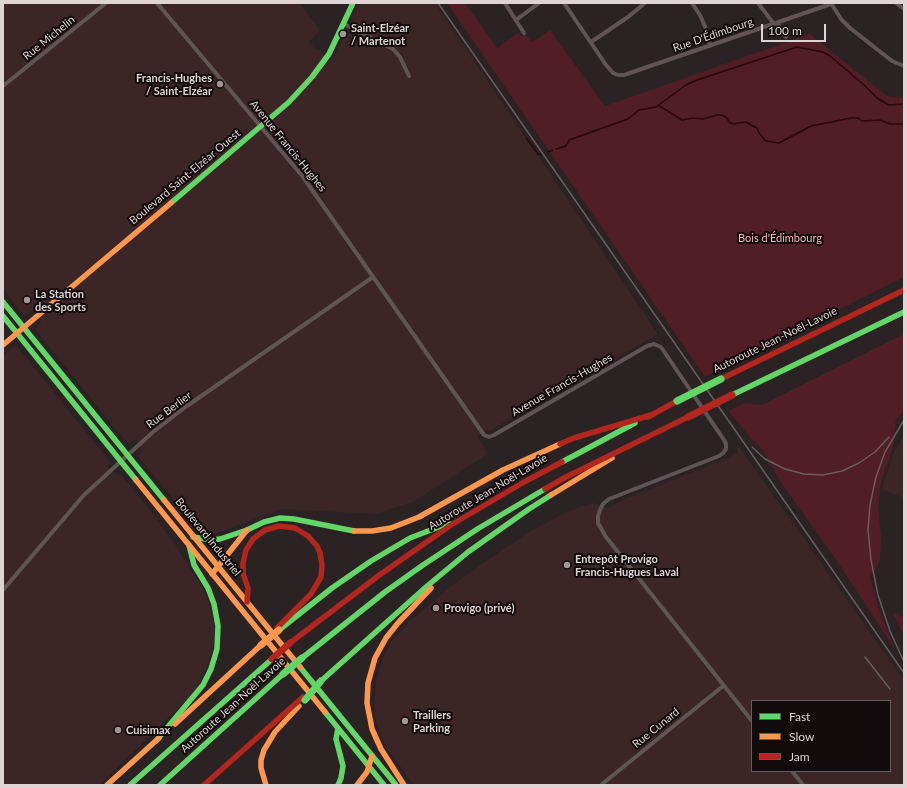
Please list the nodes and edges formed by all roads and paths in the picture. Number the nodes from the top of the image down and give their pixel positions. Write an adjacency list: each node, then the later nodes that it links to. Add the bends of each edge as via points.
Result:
1 (106, 3): 22 (street, Rue Michelin)
2 (157, 3): 23 (street, Avenue Francis-Hughes)
3 (353, 3): 15 (main road, Boulevard Saint-Elzéar Ouest)
4 (505, 3): 13 (street)
5 (539, 3): 13 (street)
6 (564, 3): 18 (street, Rue D'Édimbourg)
7 (645, 3): 18 (street)
8 (692, 3): 19 (street, via 707,31)
9 (758, 3): 14 (street)
10 (896, 3): 12 (street)
11 (831, 4): 14 (street, Rue D'Édimbourg); 20 (street, Rue D'Édimbourg, via 850,28 892,61)
12 (904, 9)
13 (516, 20): 16 (street)
14 (775, 23): 17 (street); 19 (street, Rue D'Édimbourg)
15 (344, 24): 21 (street, via 393,49); 23 (main road, Boulevard Saint-Elzéar Ouest, via 312,77 289,102)
16 (524, 33)
17 (786, 37)
18 (591, 42): 19 (street, Rue D'Édimbourg, via 606,65 618,75)
19 (710, 46)
20 (904, 66)
21 (409, 76)
22 (3, 86)
23 (261, 126): 24 (street, Avenue Francis-Hughes, via 304,177); 29 (main road, Boulevard Saint-Elzéar Ouest)
24 (373, 277): 34 (street, Rue Berlier, via 176,414); 46 (street, Avenue Francis-Hughes, via 480,431 487,437 648,345 662,347 724,440 726,449 721,455 609,499 600,510 598,523 606,537)
25 (904, 290): 32 (main road, Autoroute Jean-Noël-Lavoie, bridge)
26 (3, 302): 29 (main road, Boulevard Industriel)
27 (904, 312): 33 (main road, Autoroute Jean-Noël-Lavoie, bridge)
28 (3, 316): 30 (main road, Boulevard Industriel)
29 (23, 328): 30 (main road, Boulevard Saint-Elzéar Ouest); 34 (main road, Boulevard Industriel)
30 (16, 334): 31 (main road, Boulevard Saint-Elzéar Ouest); 35 (main road, Boulevard Industriel)
31 (3, 345)
32 (651, 415): 36 (main road, Autoroute Jean-Noël-Lavoie, via 538,474); 37 (main road, via 574,438 544,451 492,476 419,517 391,528 353,531 283,518 264,522)
33 (646, 437): 40 (main road, via 523,513); 56 (main road, Autoroute Jean-Noël-Lavoie, bridge, via 557,482 468,535 375,599 302,658)
34 (127, 455): 35 (street, Rue Berlier); 38 (main road, Boulevard Industriel)
35 (121, 461): 39 (main road, Boulevard Industriel); 43 (street, Rue Berlier, via 84,495)
36 (463, 518): 45 (main road, via 410,538 332,588); 55 (main road, Autoroute Jean-Noël-Lavoie, bridge, via 416,548 290,643)
37 (247, 530): 38 (main road, via 216,540); 41 (main road)
38 (193, 537): 41 (main road, Boulevard Industriel)
39 (189, 545): 42 (main road, Boulevard Industriel); 50 (main road, via 194,565 214,604 218,626 217,648 203,685)
40 (453, 564): 47 (main road, bridge); 63 (main road, via 389,634 371,670 367,703 372,729 381,749)
41 (218, 566): 42 (main road); 44 (main road, Boulevard Industriel)
42 (212, 574): 49 (main road, Boulevard Industriel)
43 (3, 590)
44 (247, 602): 45 (main road, via 248,588 242,563 253,539 265,530 279,526 295,528 308,536 320,553 321,577 311,594); 51 (main road, Boulevard Industriel)
45 (278, 629): 50 (main road, bridge)
46 (723, 686): 48 (street, Avenue Francis-Hughes); 64 (street, Rue Cunard)
47 (304, 698): 57 (main road); 58 (main road, via 265,747 261,764 262,777)
48 (751, 720)
49 (338, 728): 52 (main road, Boulevard Industriel); 59 (main road, via 336,739 343,766)
50 (156, 741): 54 (main road)
51 (372, 756): 52 (main road); 62 (main road, Boulevard Industriel)
52 (369, 767): 60 (main road); 61 (main road, Boulevard Industriel)
53 (793, 772): 65 (street)
54 (107, 785)
55 (130, 785)
56 (160, 785)
57 (204, 785)
58 (266, 785)
59 (338, 785)
60 (357, 785)
61 (384, 785)
62 (396, 785)
63 (404, 785)
64 (601, 785)
65 (803, 785)

